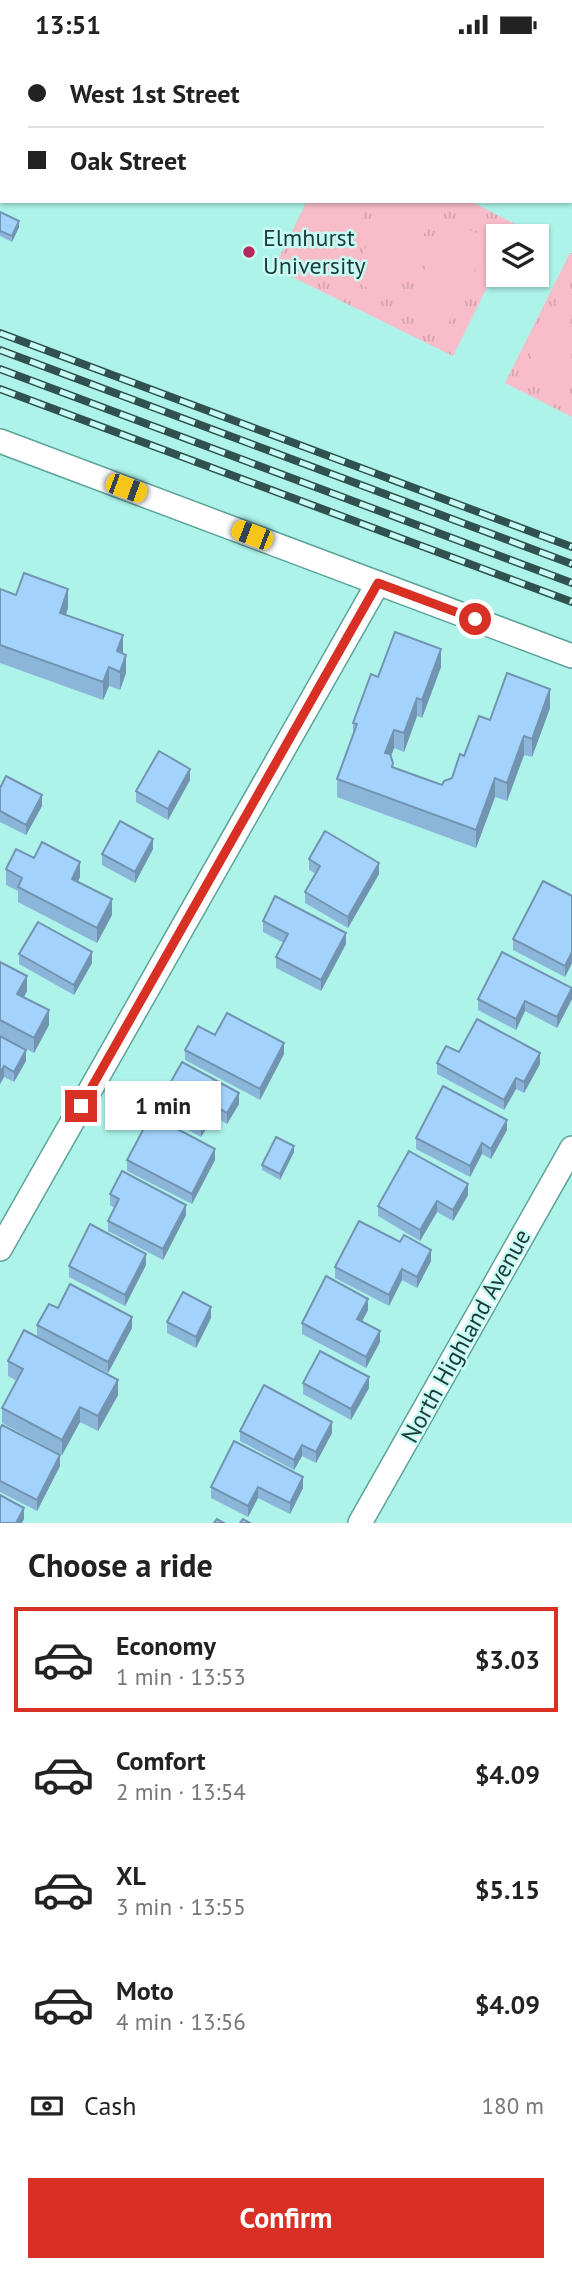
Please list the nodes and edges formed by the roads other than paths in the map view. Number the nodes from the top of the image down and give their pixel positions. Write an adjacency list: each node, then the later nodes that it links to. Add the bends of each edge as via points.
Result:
1 (0, 441): 2 (street)
2 (378, 583): 3 (street); 5 (street)
3 (572, 656)
4 (572, 1148): 6 (street, North Highland Avenue)
5 (0, 1249)
6 (360, 1523)

